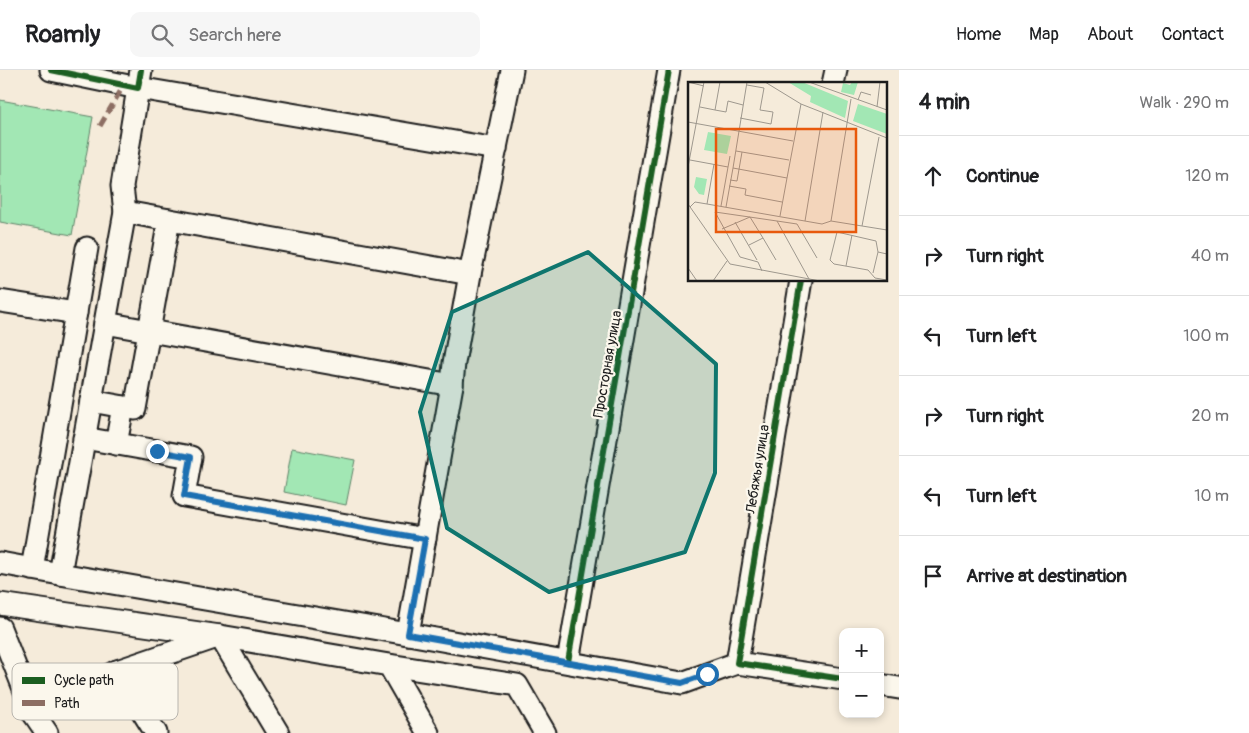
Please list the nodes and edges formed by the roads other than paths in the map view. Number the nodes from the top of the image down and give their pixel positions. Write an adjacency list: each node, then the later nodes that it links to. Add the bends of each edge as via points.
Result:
1 (51, 70): 4 (street)
2 (512, 70): 5 (street)
3 (669, 70): 28 (street, Просторная улица)
4 (139, 79): 5 (street); 6 (street, via 122,186)
5 (496, 150): 9 (street)
6 (125, 212): 7 (street); 13 (street)
7 (168, 220): 9 (street); 14 (street)
8 (87, 248): 12 (street)
9 (470, 274): 15 (street)
10 (801, 281): 31 (street, Лебяжья улица)
11 (0, 301): 12 (street)
12 (76, 313): 22 (street)
13 (105, 323): 14 (street); 16 (street)
14 (149, 331): 15 (street); 17 (street, via 135,409)
15 (452, 385): 20 (street)
16 (91, 401): 17 (street); 18 (street)
17 (123, 407): 19 (street)
18 (84, 438): 19 (street); 23 (street)
19 (116, 444): 20 (street, via 191,457 184,496)
20 (425, 539): 26 (street)
21 (0, 563): 22 (street)
22 (32, 569): 23 (street)
23 (60, 574): 26 (street)
24 (0, 604): 27 (street)
25 (0, 628): 29 (street)
26 (408, 634): 28 (street)
27 (220, 636): 30 (street); 32 (street); 40 (street)
28 (568, 662): 31 (street, via 682,683)
29 (14, 663)
30 (141, 663)
31 (737, 663): 33 (street)
32 (390, 665): 41 (street); 42 (street, via 517,685)
33 (839, 678)
34 (884, 686): 35 (street)
35 (899, 688)
36 (38, 720): 38 (street)
37 (148, 720): 39 (street)
38 (46, 733)
39 (156, 733)
40 (278, 733)
41 (428, 733)
42 (545, 733)

